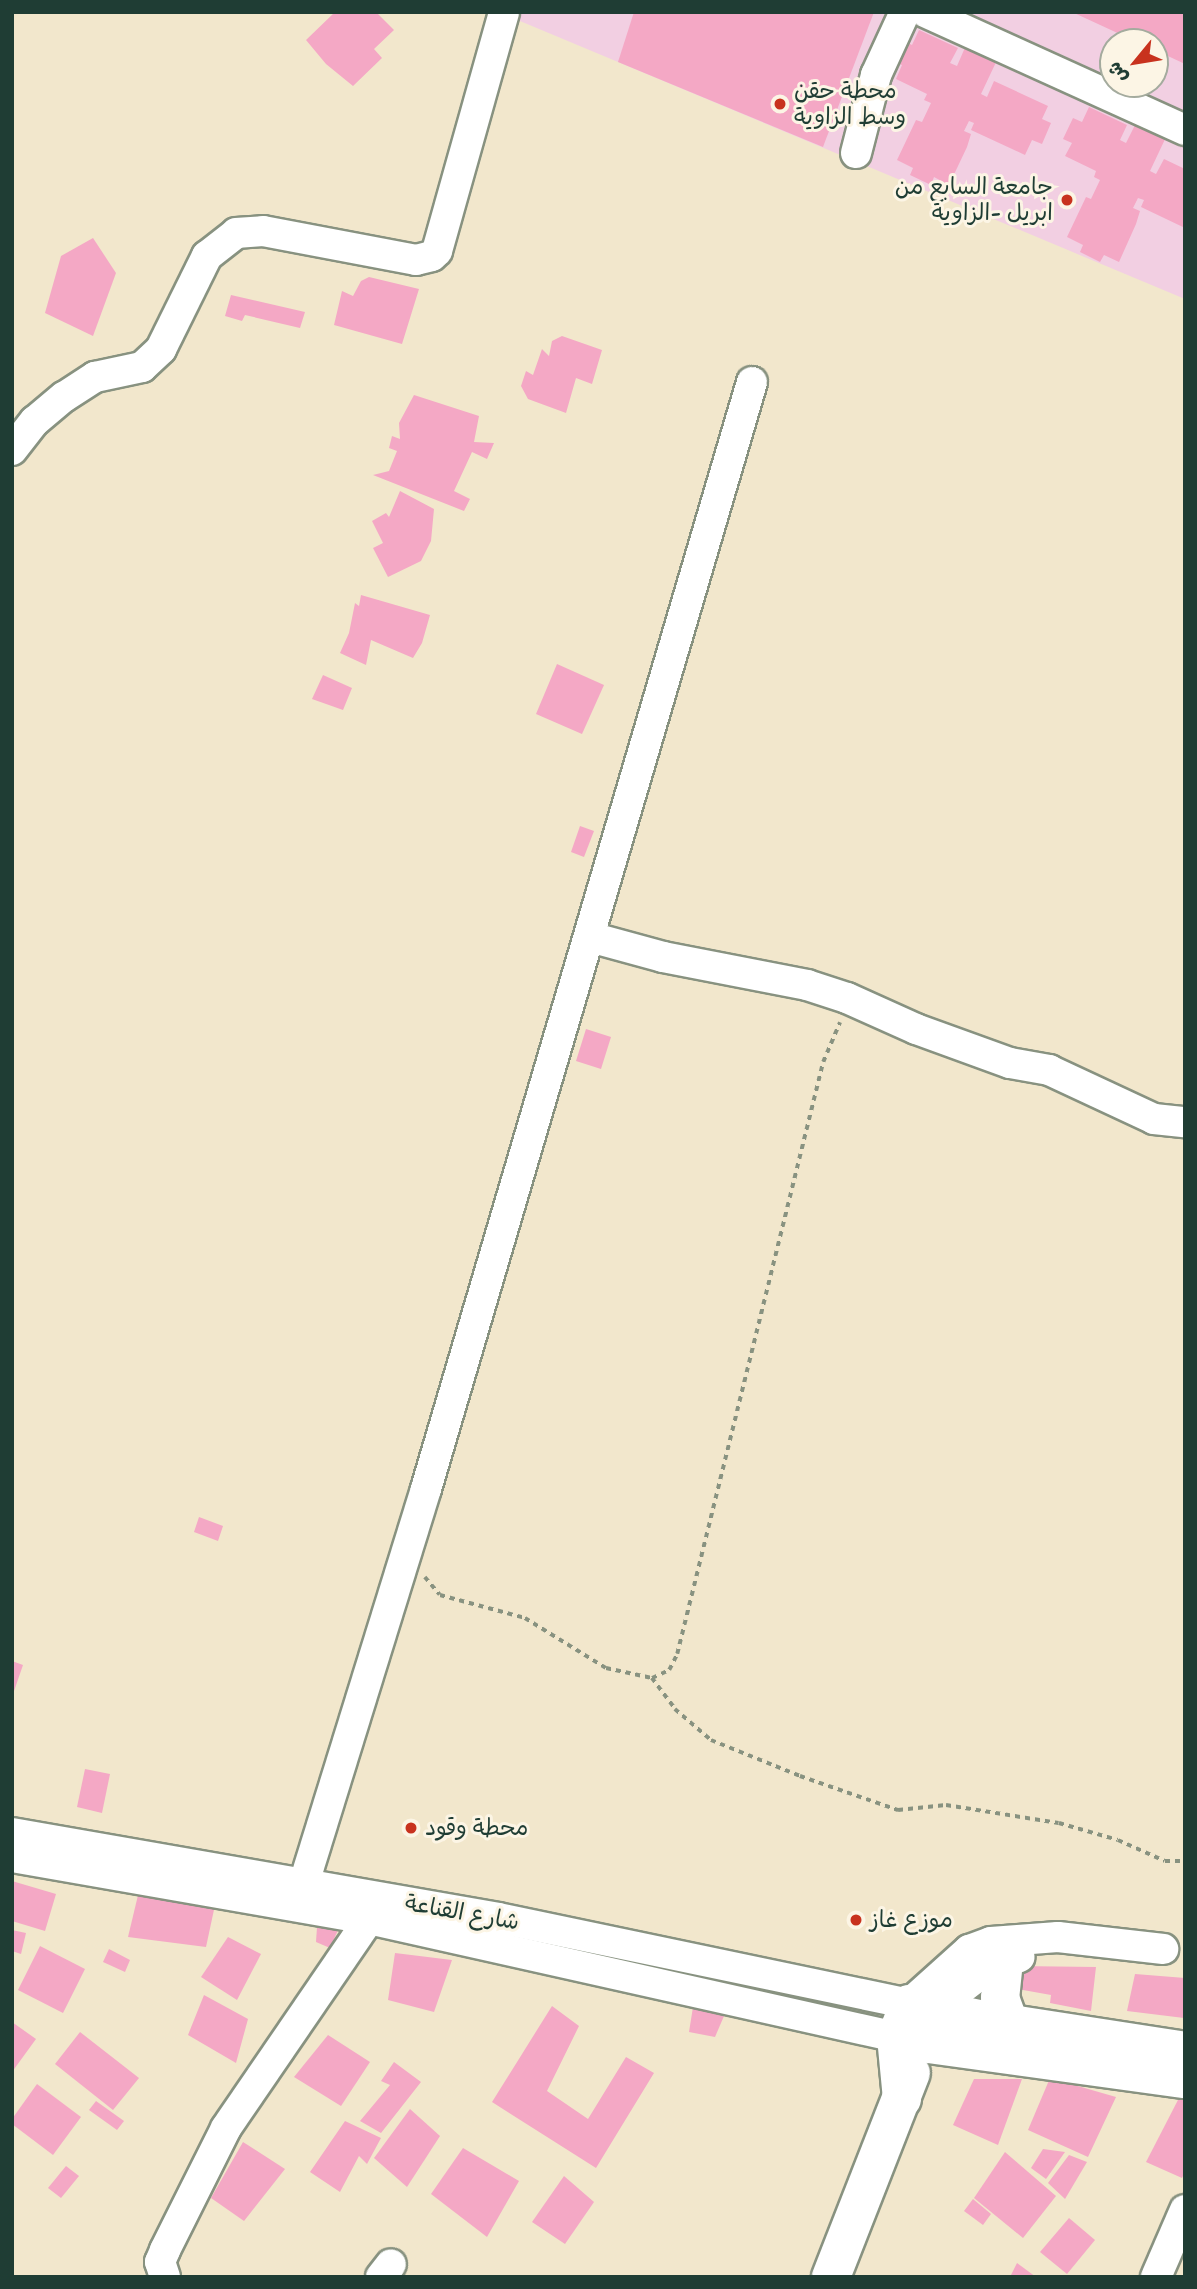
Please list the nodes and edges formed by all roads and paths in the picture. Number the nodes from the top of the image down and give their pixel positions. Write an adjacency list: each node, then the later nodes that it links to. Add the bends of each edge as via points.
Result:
1 (504, 12): 7 (street, via 432,256 416,260 262,231 236,233 207,256 161,349 142,367 95,377 64,397 34,421)
2 (905, 12): 5 (street, via 876,75)
3 (925, 12): 4 (street)
4 (1185, 130)
5 (856, 153)
6 (752, 383): 8 (street)
7 (12, 450)
8 (590, 937): 9 (street, via 663,957 807,985); 16 (street)
9 (855, 1002): 10 (street, via 1010,1063 1049,1070 1154,1119); 12 (path, via 823,1062 677,1654 669,1670)
10 (1185, 1122)
11 (424, 1575): 12 (path, via 440,1595 526,1618 606,1668)
12 (652, 1678): 15 (path, via 675,1709 711,1740 898,1810 946,1805 1059,1823 1118,1840 1165,1861)
13 (12, 1833): 16 (street, شارع القناعة)
14 (12, 1857): 17 (street, شارع القناعة)
15 (1185, 1861)
16 (304, 1883): 20 (street, شارع القناعة, via 498,1918)
17 (369, 1919): 20 (street, شارع القناعة); 26 (street, via 226,2128 160,2262)
18 (1174, 1948): 19 (street, via 1047,1954); 20 (street, via 1058,1937 991,1942 969,1950)
19 (1004, 1961): 20 (street); 21 (main road, via 1000,1998)
20 (915, 2023): 21 (main road); 23 (main road); 27 (main road, via 902,2099)
21 (1009, 2023): 22 (main road)
22 (1185, 2051)
23 (1185, 2079)
24 (1185, 2210): 25 (street)
25 (1169, 2268)
26 (165, 2277)
27 (831, 2277)

